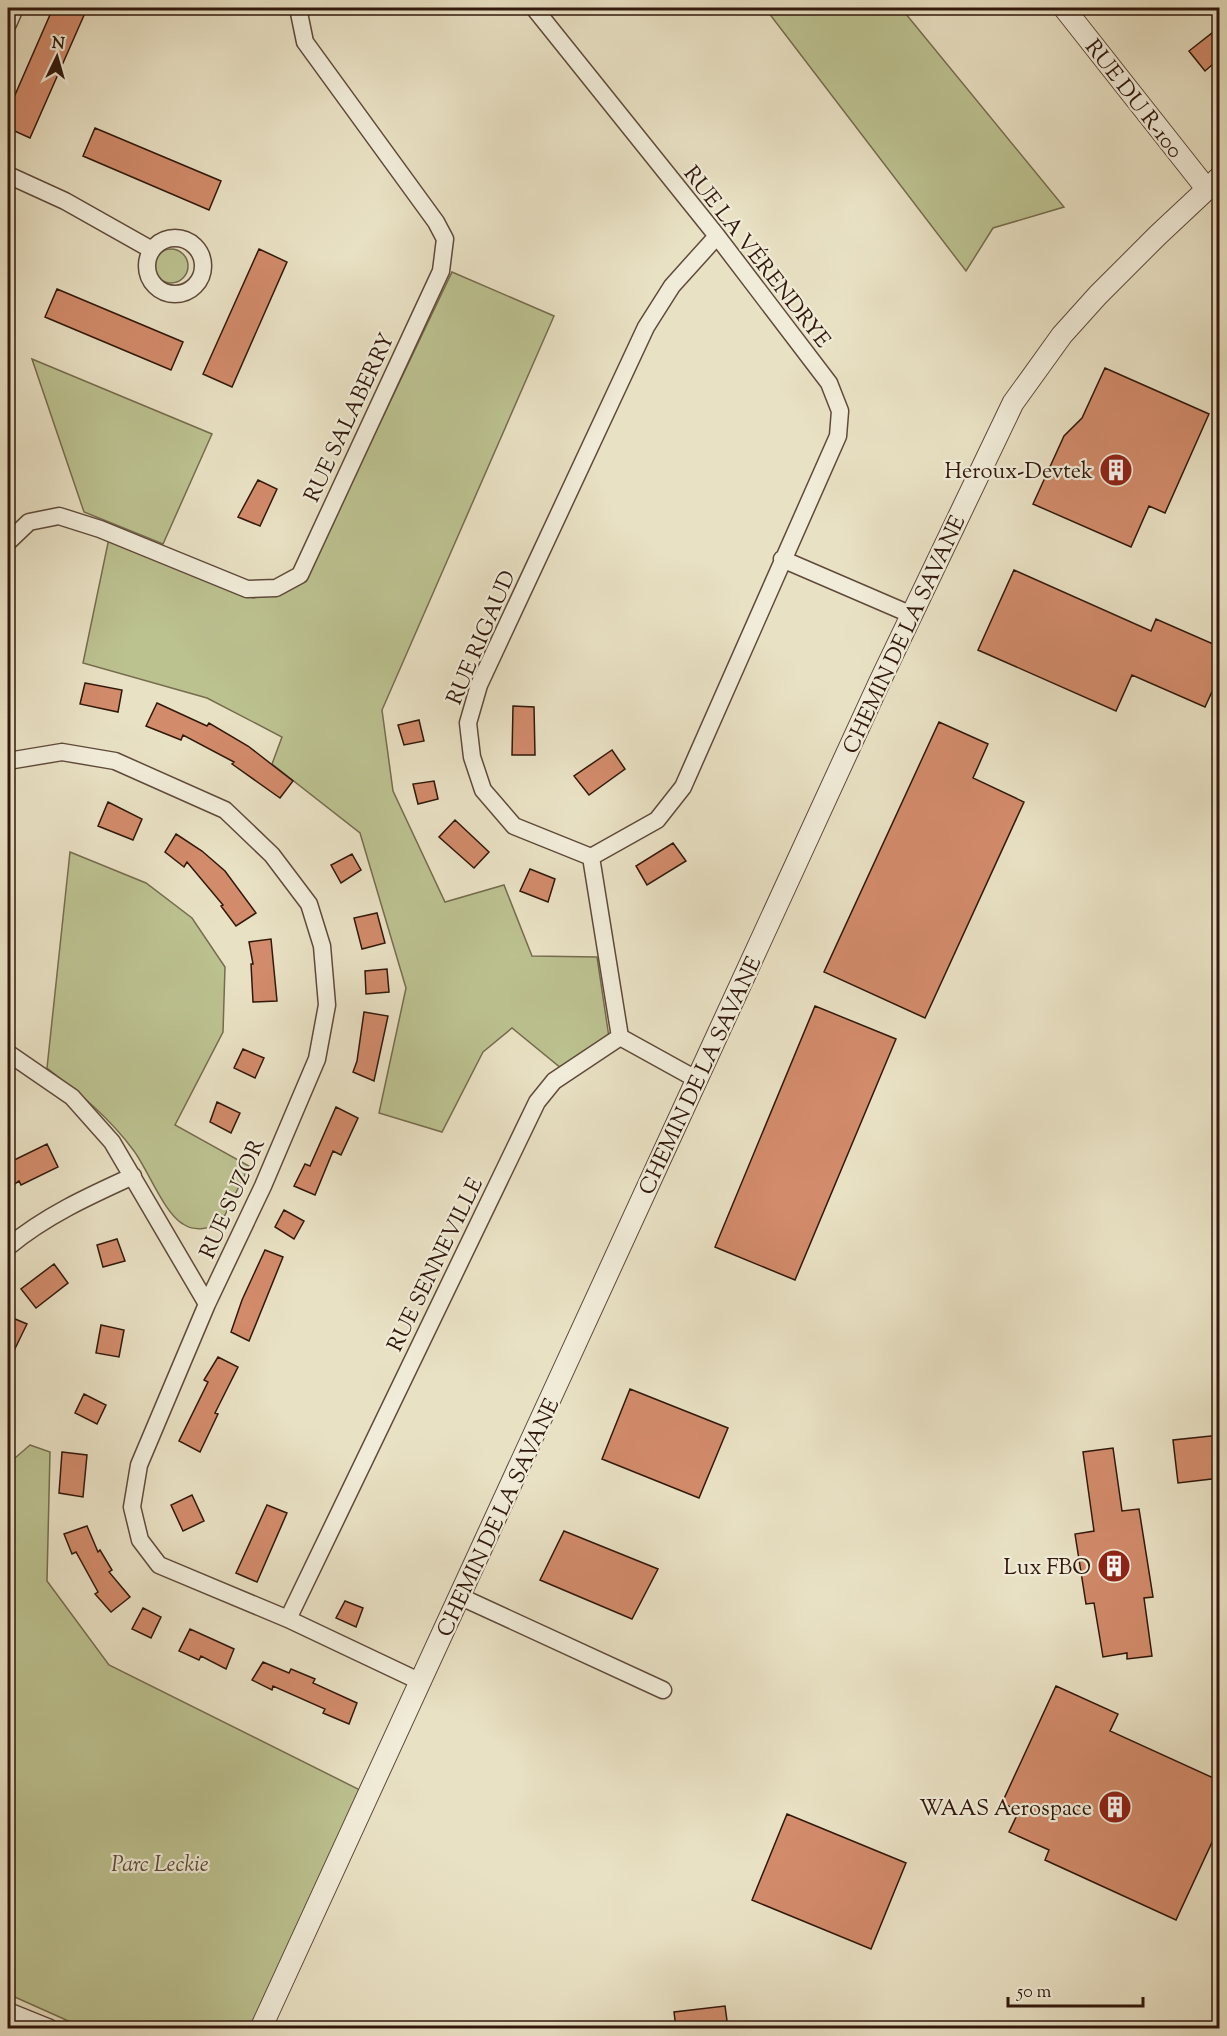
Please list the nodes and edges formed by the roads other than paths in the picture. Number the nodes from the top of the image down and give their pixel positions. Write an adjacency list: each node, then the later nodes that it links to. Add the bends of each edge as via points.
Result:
1 (15, 8): 5 (street)
2 (298, 8): 10 (street, RUE SALABERRY, via 305,42 436,222 444,239 441,270 300,575 276,588 247,589 59,516 29,522)
3 (534, 8): 8 (street, RUE LA VÉRENDRYE)
4 (1064, 8): 7 (street, RUE DU R-100)
5 (8, 24)
6 (8, 174): 9 (street)
7 (1213, 183): 12 (street, CHEMIN DE LA SAVANE, via 1062,335 1013,403)
8 (717, 236): 11 (street, RUE LA VÉRENDRYE, via 828,383 840,411 838,436); 14 (street, RUE RIGAUD, via 672,286 646,327 479,685 468,723 472,757 483,790 514,826)
9 (152, 250)
10 (8, 542)
11 (782, 559): 12 (street); 14 (street, RUE LA VÉRENDRYE, via 683,787 657,820)
12 (912, 615): 17 (street, CHEMIN DE LA SAVANE)
13 (8, 761): 20 (street, RUE SUZOR, via 62,752 115,761 225,810 272,855 309,904 322,946 327,1005 316,1059)
14 (591, 857): 15 (street)
15 (620, 1037): 17 (street); 22 (street, RUE SENNEVILLE, via 554,1081 537,1102)
16 (8, 1053): 18 (street, via 72,1097 112,1142)
17 (696, 1078): 21 (street, CHEMIN DE LA SAVANE)
18 (133, 1176): 19 (street, via 28,1230); 20 (street)
19 (8, 1247)
20 (207, 1304): 22 (street, RUE SUZOR, via 139,1465 132,1507 140,1540 159,1565)
21 (460, 1597): 23 (street, CHEMIN DE LA SAVANE); 24 (street)
22 (288, 1619): 23 (street, RUE SUZOR)
23 (422, 1682): 27 (street, CHEMIN DE LA SAVANE)
24 (663, 1690)
25 (8, 2011): 26 (street)
26 (50, 2028)
27 (261, 2028)

